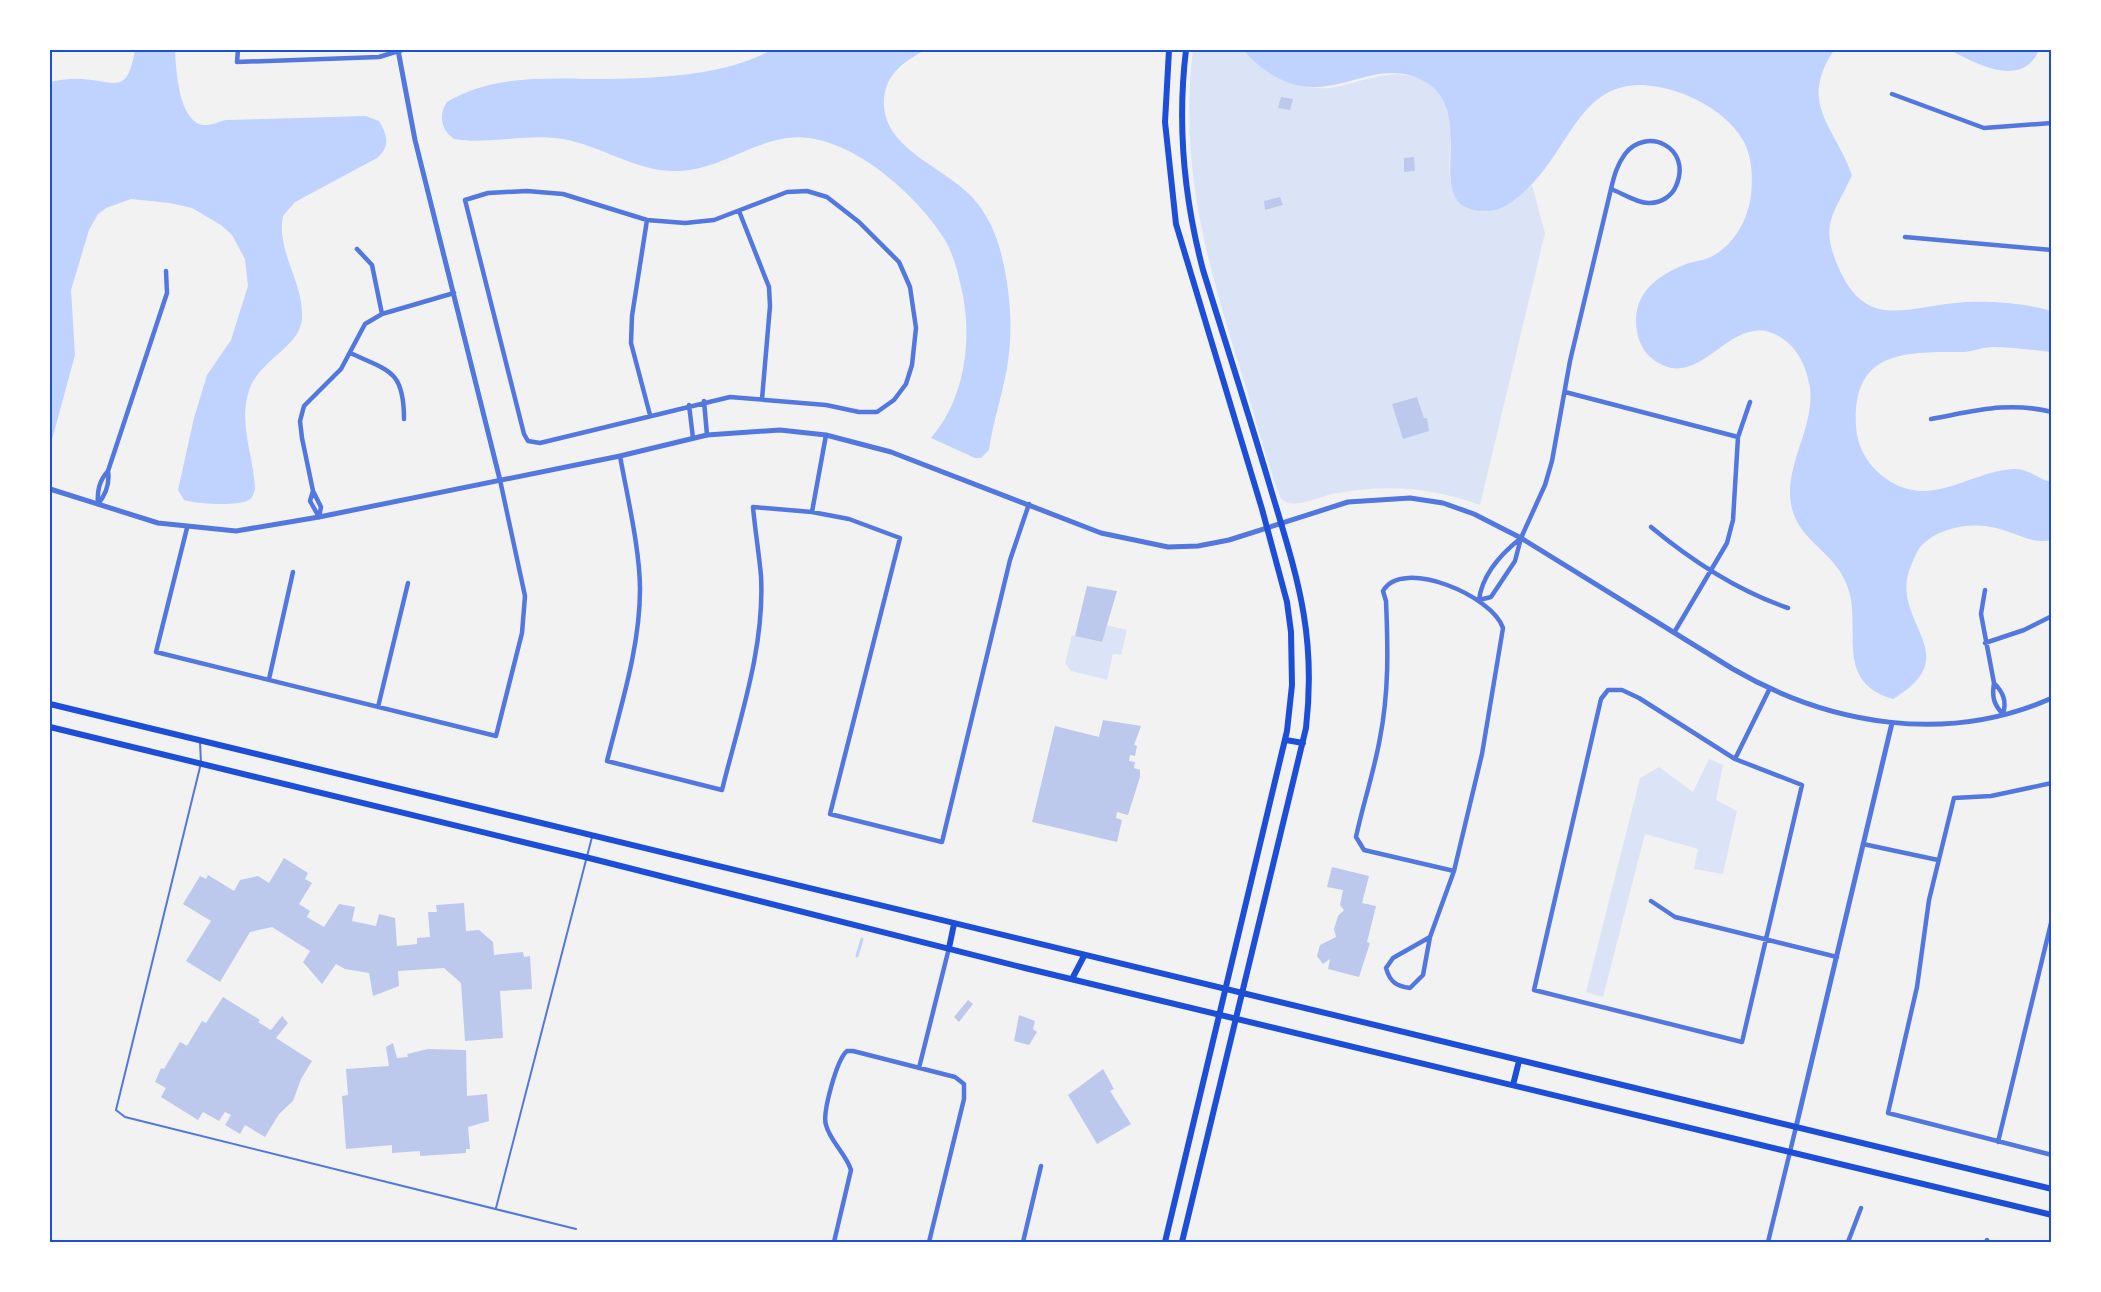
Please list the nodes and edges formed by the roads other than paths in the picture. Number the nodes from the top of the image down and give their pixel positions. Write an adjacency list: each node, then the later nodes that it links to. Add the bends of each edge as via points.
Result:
1 (238, 50): 2 (street, via 237,62 379,57)
2 (400, 50): 14 (street, via 415,140)
3 (1169, 50): 41 (main road, via 1165,122 1176,224)
4 (1186, 50): 38 (main road, via 1182,142 1191,221)
5 (1892, 94): 6 (street, via 1984,128)
6 (2052, 123)
7 (1611, 189): 7 (street, via 1648,204 1663,200 1675,190 1681,162 1672,149 1640,142 1626,152); 17 (street)
8 (739, 211): 9 (street, via 685,224); 18 (street, via 769,287); 18 (street, via 787,192 807,191 827,197 899,262 910,287 916,328 906,384 894,400 877,412)
9 (646, 220): 23 (street, via 631,343); 23 (street, via 563,194 488,193 465,200 528,441 540,443)
10 (1905, 237): 12 (street)
11 (357, 249): 15 (street, via 372,265)
12 (2052, 250)
13 (166, 271): 34 (street, via 167,293 108,471 97,493)
14 (454, 293): 15 (street); 31 (street)
15 (382, 314): 16 (street, via 365,324)
16 (350, 352): 24 (street, via 385,368 396,378 404,394); 33 (street, via 330,382 304,406 300,421)
17 (1565, 392): 28 (street); 42 (street, via 1545,485)
18 (762, 399): 19 (street, via 730,397)
19 (704, 401): 21 (street); 26 (street)
20 (1750, 402): 28 (street)
21 (689, 405): 23 (street); 29 (street)
22 (2052, 412): 25 (street, via 2027,406 2000,406)
23 (650, 415)
24 (404, 419)
25 (1931, 419)
26 (707, 435): 27 (street, via 780,430); 29 (street)
27 (826, 435): 35 (street, via 891,452); 36 (street)
28 (1738, 437): 43 (street, via 1733,520 1727,543)
29 (693, 438): 30 (street)
30 (621, 456): 31 (street); 36 (street, via 640,586 631,663 608,761 722,790 753,666 759,620 761,577 753,507)
31 (500, 480): 37 (street); 57 (street, via 525,596 522,633 496,736)
32 (50, 489): 34 (street)
33 (313, 491): 37 (street, via 321,507); 37 (street, via 310,501)
34 (98, 504): 40 (street, via 130,516)
35 (1029, 504): 36 (street, via 1010,560 942,842 830,814 900,538 849,519); 41 (street, via 1101,533 1168,547 1198,546)
36 (812, 512)
37 (320, 517): 40 (street, via 244,530)
38 (1281, 524): 41 (street); 42 (street, via 1348,502 1410,498 1443,503 1474,514); 63 (main road, via 1308,629 1309,699)
39 (1651, 527): 43 (street)
40 (187, 528): 52 (street, via 156,652)
41 (1267, 528): 61 (main road, via 1291,632 1292,685)
42 (1521, 538): 47 (street, via 1503,552 1480,588); 47 (street, via 1515,561 1491,597); 50 (street)
43 (1712, 570): 48 (street, via 1758,598); 50 (street)
44 (293, 572): 52 (street)
45 (408, 582): 57 (street)
46 (1985, 590): 51 (street, via 1981,614)
47 (1479, 600): 71 (street, via 1501,619 1503,642); 71 (street, via 1422,579 1388,582 1383,591 1389,666 1386,702 1356,837 1364,850 1371,853)
48 (1788, 608)
49 (2052, 616): 51 (street)
50 (1675, 631): 54 (street)
51 (1985, 643): 53 (street)
52 (269, 679): 57 (street)
53 (1994, 683): 58 (street, via 1995,706); 58 (street, via 2006,704)
54 (1769, 690): 59 (street, via 1805,705); 64 (street)
55 (2052, 698): 58 (street)
56 (50, 704): 62 (main road)
57 (378, 707)
58 (2003, 714): 59 (street, via 1932,725)
59 (1892, 723): 68 (street)
60 (50, 727): 65 (main road)
61 (1286, 740): 63 (main road); 81 (main road)
62 (200, 742): 65 (lane); 67 (main road)
63 (1303, 743): 82 (main road)
64 (1735, 759): 76 (street, via 1802,784); 76 (street, via 1640,698 1622,690 1608,690 1601,699 1534,990 1742,1042)
65 (201, 763): 69 (main road); 94 (lane, via 116,1110 125,1117)
66 (2052, 783): 70 (street, via 1990,796 1954,798)
67 (592, 837): 69 (lane); 74 (main road)
68 (1863, 844): 70 (street); 79 (street)
69 (585, 857): 77 (main road); 94 (lane)
70 (1938, 860): 89 (street, via 1917,987 1888,1113)
71 (1454, 871): 75 (street)
72 (1651, 902): 76 (street, via 1675,917)
73 (2052, 920): 89 (street)
74 (954, 924): 77 (main road); 78 (main road)
75 (1430, 937): 75 (street, via 1393,958 1386,968 1389,979 1410,988 1423,975)
76 (1766, 940): 79 (street)
77 (949, 948): 80 (main road); 86 (street)
78 (1084, 956): 80 (main road); 81 (main road)
79 (1837, 957): 88 (street)
80 (1072, 979): 83 (main road)
81 (1227, 991): 82 (main road); 83 (main road)
82 (1243, 995): 84 (main road); 85 (main road)
83 (1221, 1014): 84 (main road); 101 (main road)
84 (1237, 1018): 87 (main road); 102 (main road)
85 (1519, 1061): 87 (main road); 88 (main road)
86 (919, 1068): 98 (street, via 852,1051 838,1061 825,1115 826,1127 851,1170); 99 (street, via 955,1077 964,1084 964,1099)
87 (1513, 1085): 90 (main road)
88 (1796, 1127): 90 (street); 93 (main road)
89 (1998, 1142): 91 (street)
90 (1790, 1152): 96 (main road); 103 (street)
91 (2052, 1155)
92 (1041, 1166): 100 (street)
93 (2052, 1189)
94 (496, 1208): 97 (lane)
95 (1861, 1208): 104 (street)
96 (2052, 1215)
97 (576, 1229)
98 (834, 1242)
99 (929, 1242)
100 (1023, 1242)
101 (1165, 1242)
102 (1182, 1242)
103 (1768, 1242)
104 (1848, 1242)

